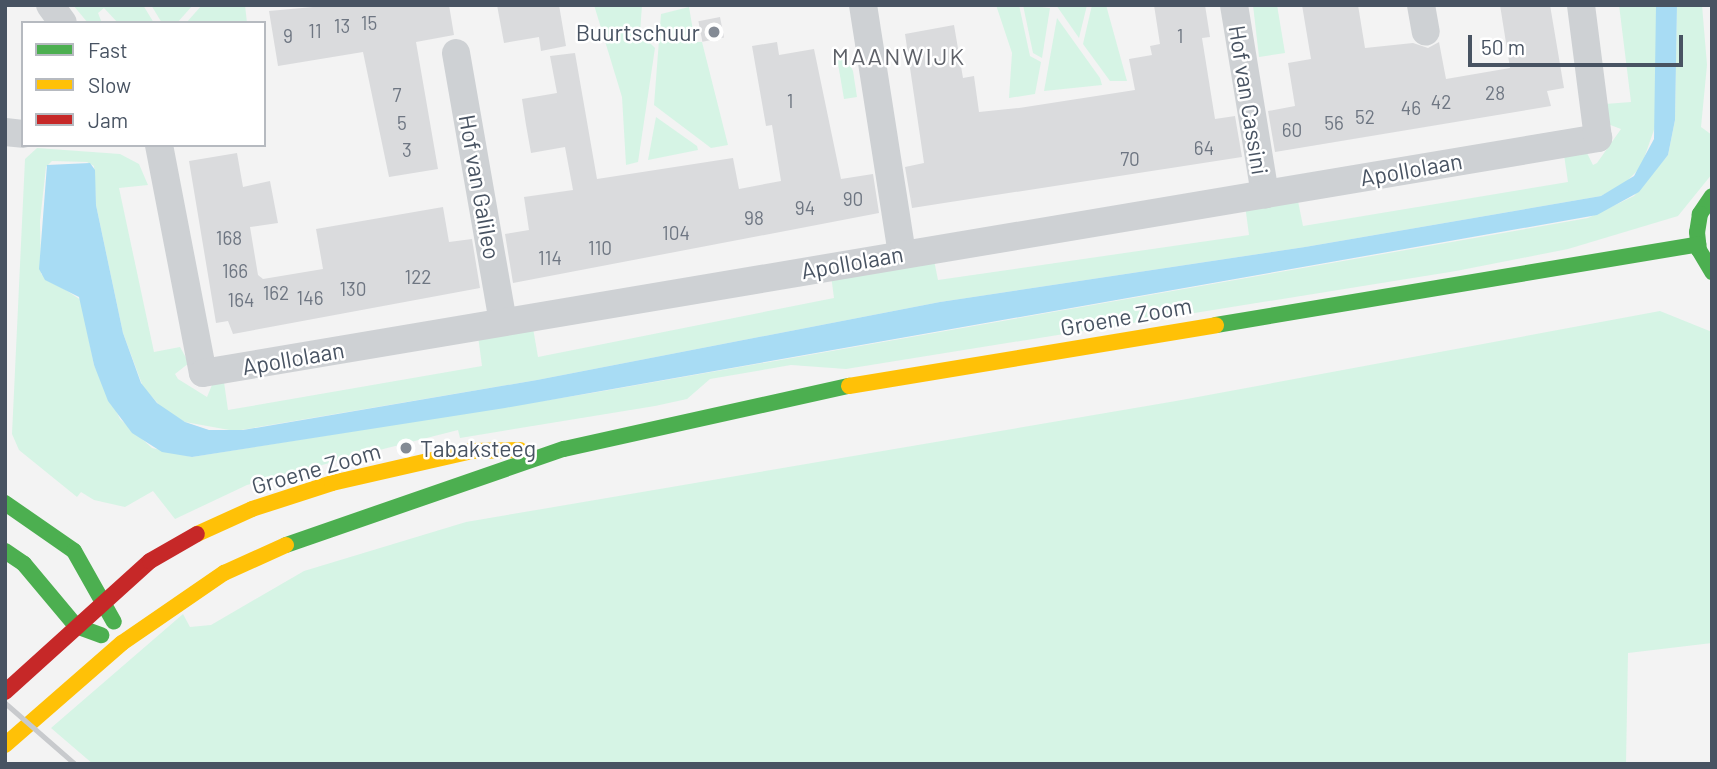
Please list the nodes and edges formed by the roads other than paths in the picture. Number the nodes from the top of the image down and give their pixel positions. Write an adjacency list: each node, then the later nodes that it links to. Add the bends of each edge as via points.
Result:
1 (50, 5): 5 (street)
2 (863, 5): 11 (street)
3 (1234, 5): 8 (street, Hof van Cassini)
4 (1581, 5): 8 (street, Apollolaan, via 1598,138)
5 (62, 21)
6 (456, 52): 13 (street, Hof van Galileo)
7 (159, 147): 13 (street, Apollolaan, via 203,373)
8 (1265, 194): 11 (street, Apollolaan)
9 (1712, 196): 10 (main road, via 1700,214)
10 (1698, 244): 12 (main road); 14 (main road, Groene Zoom, via 820,391)
11 (902, 253): 13 (street, Apollolaan)
12 (1712, 272)
13 (503, 322)
14 (564, 449): 17 (main road, Groene Zoom, via 472,451 332,483 263,505 160,555); 19 (main road, Groene Zoom, via 269,550 224,573)
15 (5, 503): 17 (main road, via 74,551)
16 (5, 551): 18 (main road, via 24,564)
17 (105, 599): 18 (main road, Groene Zoom); 19 (main road)
18 (76, 626): 19 (main road); 20 (main road, Groene Zoom)
19 (122, 643): 21 (main road, Groene Zoom)
20 (5, 692)
21 (5, 745)

